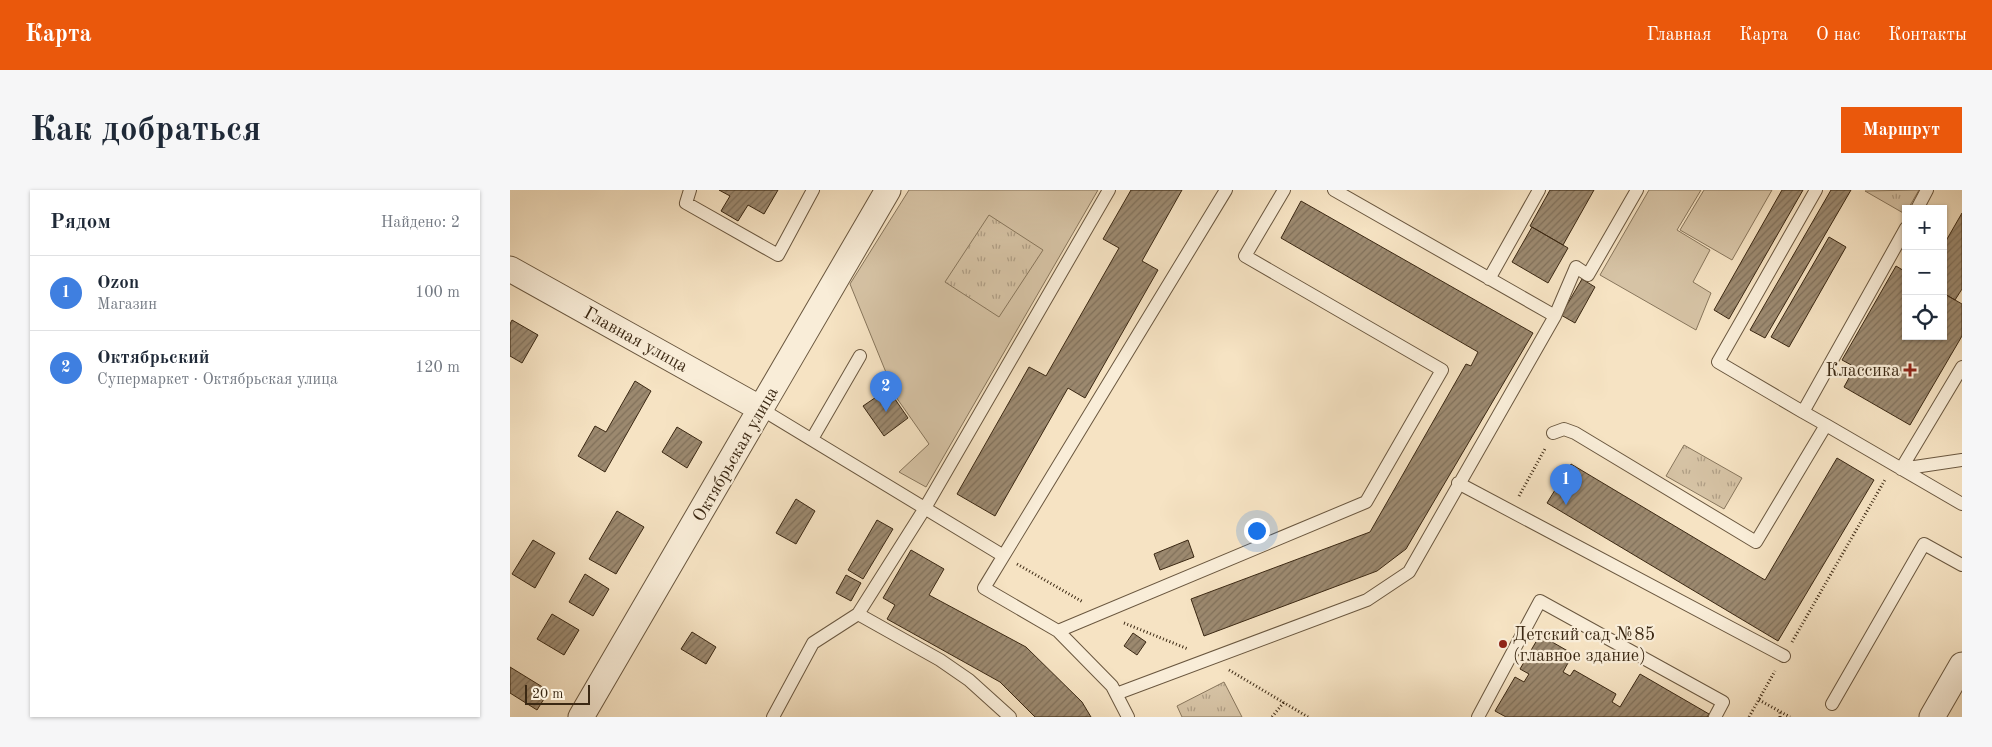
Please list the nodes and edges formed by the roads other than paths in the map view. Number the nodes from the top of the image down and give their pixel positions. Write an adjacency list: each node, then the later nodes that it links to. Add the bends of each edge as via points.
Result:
1 (690, 190): 2 (lane, via 686,203 778,255)
2 (813, 190)
3 (888, 190): 19 (street, Октябрьская улица)
4 (1109, 190): 28 (lane)
5 (1226, 190): 29 (lane)
6 (1284, 190): 32 (lane, via 1245,256 1442,370 1366,502)
7 (1334, 190): 15 (lane)
8 (1539, 190): 15 (lane)
9 (1637, 190): 16 (lane, via 1588,275 1576,267)
10 (1816, 190): 20 (lane, via 1718,362)
11 (1927, 190): 12 (lane)
12 (1919, 205)
13 (1902, 235): 20 (lane)
14 (512, 274): 19 (street, Главная улица)
15 (1489, 279): 16 (lane)
16 (1555, 316): 26 (lane)
17 (860, 356): 23 (lane)
18 (1962, 367): 25 (lane)
19 (761, 409): 23 (lane); 37 (street, Октябрьская улица)
20 (1803, 412): 21 (lane)
21 (1826, 425): 22 (lane, via 1756,542 1575,433 1564,429); 25 (lane)
22 (1553, 433)
23 (812, 439): 28 (lane)
24 (1962, 460): 25 (lane)
25 (1897, 467): 27 (lane)
26 (1458, 483): 33 (lane); 35 (lane, via 1409,572 1367,600)
27 (1962, 504)
28 (925, 508): 29 (lane); 31 (lane)
29 (1002, 555): 32 (lane, via 984,588)
30 (1962, 565): 36 (lane, via 1924,544)
31 (858, 614): 38 (lane, via 813,643); 39 (lane, via 970,680)
32 (1058, 631): 35 (lane)
33 (1784, 656)
34 (1962, 665): 43 (street)
35 (1116, 694): 40 (lane)
36 (1832, 704)
37 (581, 717)
38 (773, 717)
39 (1010, 717)
40 (1128, 717)
41 (1478, 717): 42 (lane, via 1540,602 1723,702)
42 (1715, 717)
43 (1932, 717)

